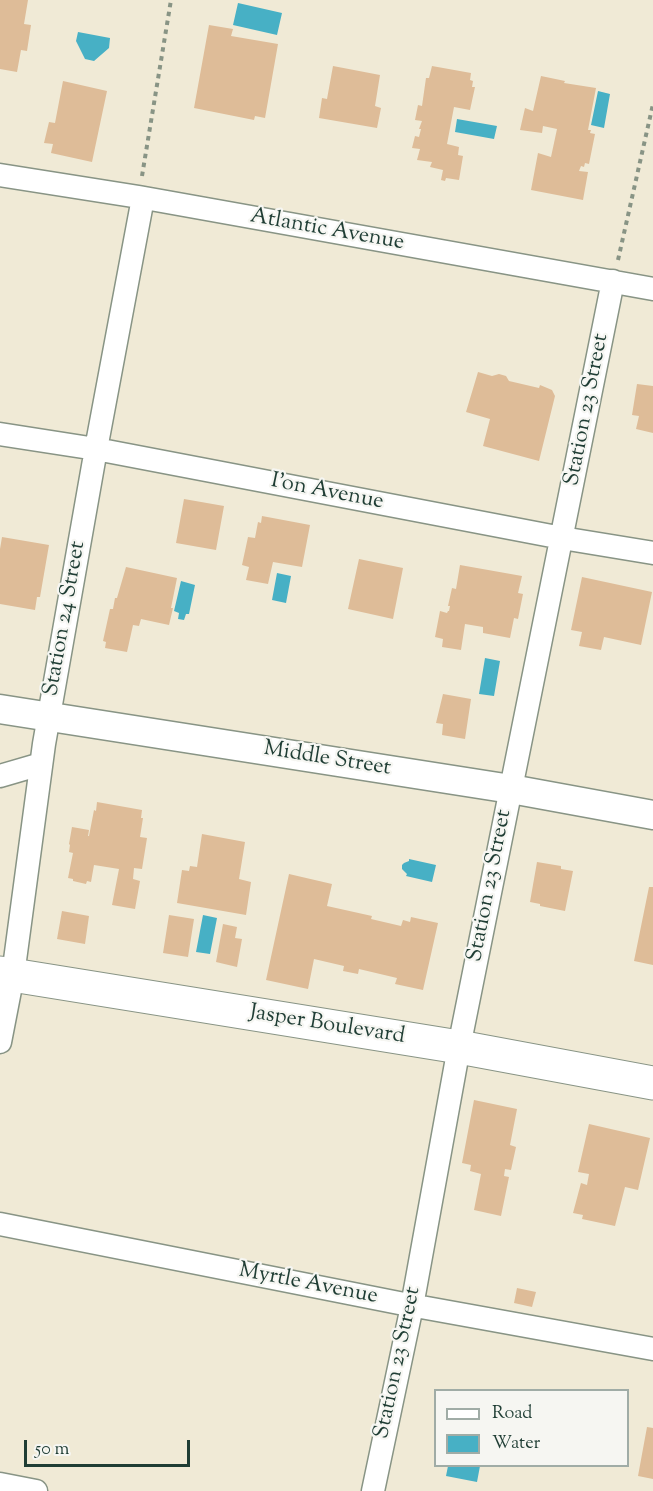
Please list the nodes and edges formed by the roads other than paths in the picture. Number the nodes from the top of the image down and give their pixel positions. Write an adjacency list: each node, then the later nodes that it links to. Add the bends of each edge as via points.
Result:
1 (0, 175): 2 (street, Atlantic Avenue)
2 (141, 197): 3 (street, Atlantic Avenue); 6 (street, Station 24 Street)
3 (613, 281): 4 (street, Atlantic Avenue); 7 (street, Station 23 Street)
4 (653, 289)
5 (0, 434): 6 (street, I'on Avenue)
6 (96, 449): 7 (street, I'on Avenue); 10 (street, Station 24 Street)
7 (562, 538): 8 (street, I'on Avenue); 13 (street, Station 23 Street)
8 (653, 553)
9 (0, 709): 10 (street, Middle Street)
10 (48, 717): 11 (street, Station 24 Street); 13 (street, Middle Street)
11 (41, 764): 12 (street); 15 (street, Station 24 Street)
12 (0, 776)
13 (511, 789): 14 (street, Middle Street); 17 (street, Station 23 Street)
14 (653, 815)
15 (6, 974): 16 (street, Station 24 Street); 17 (main road, Jasper Boulevard)
16 (0, 1042)
17 (459, 1047): 18 (main road, Jasper Boulevard); 20 (street, Station 23 Street)
18 (653, 1083)
19 (0, 1224): 20 (street, Myrtle Avenue)
20 (412, 1306): 21 (street, Myrtle Avenue); 24 (street, Station 23 Street)
21 (653, 1349)
22 (0, 1484): 23 (street)
23 (36, 1491)
24 (372, 1491)

